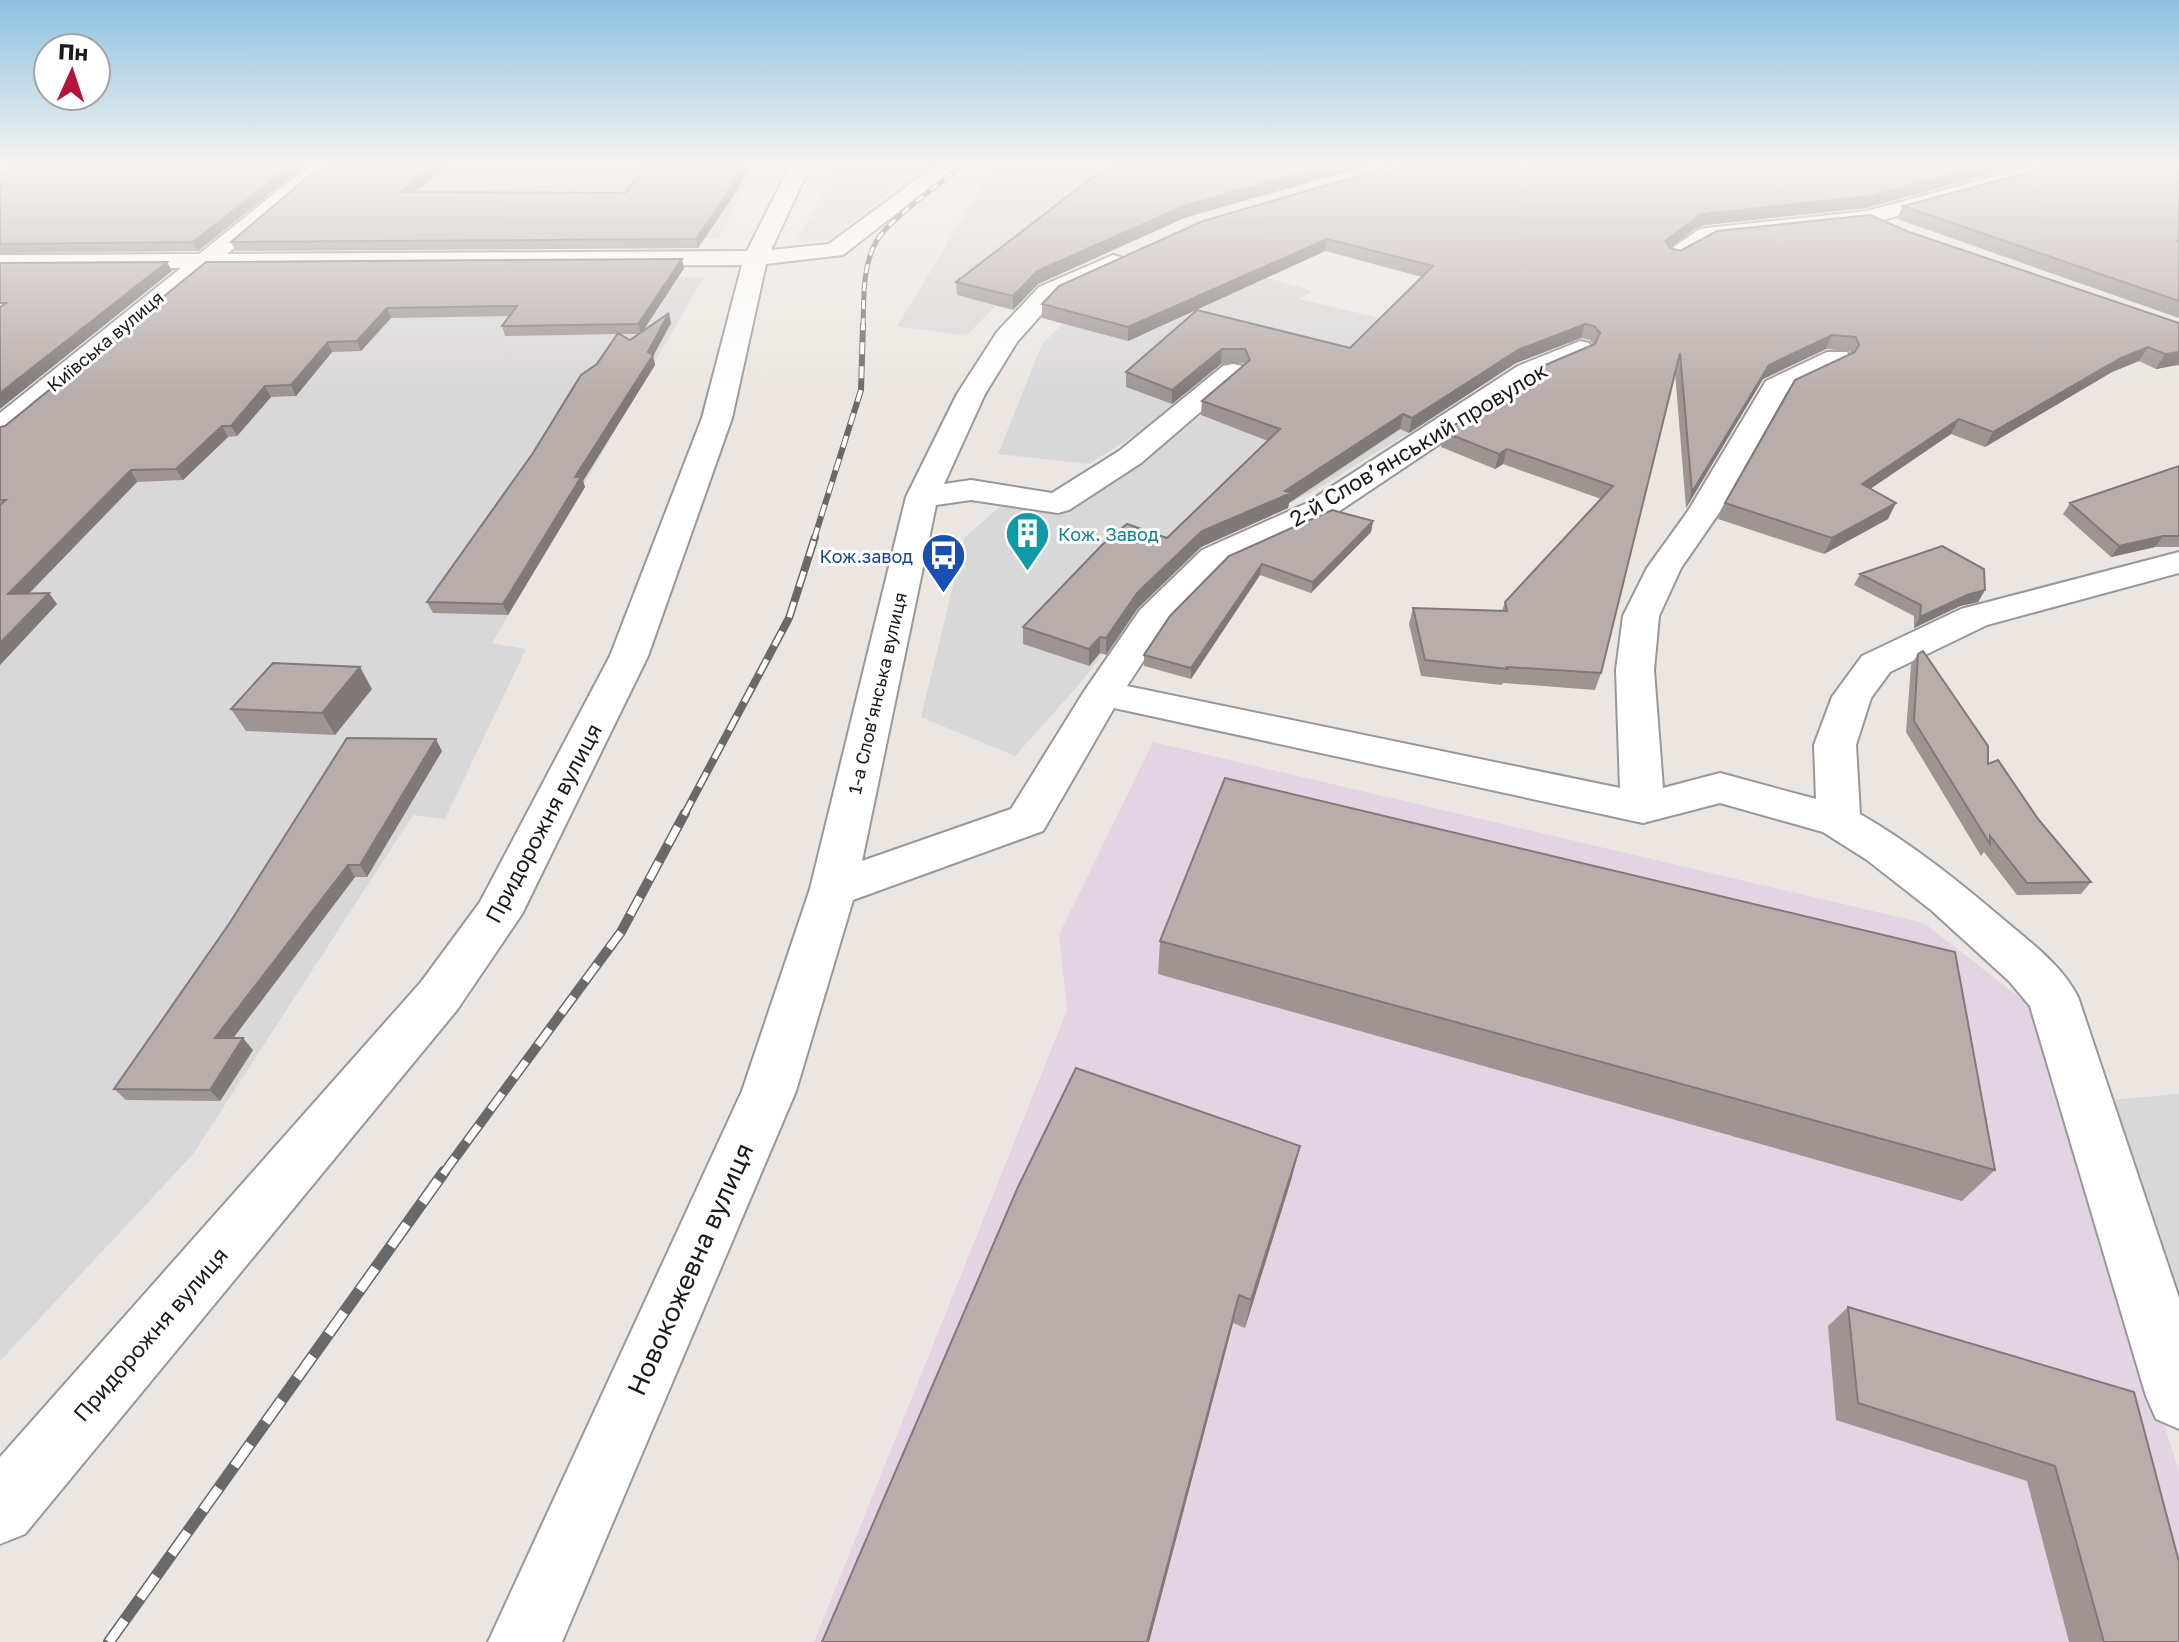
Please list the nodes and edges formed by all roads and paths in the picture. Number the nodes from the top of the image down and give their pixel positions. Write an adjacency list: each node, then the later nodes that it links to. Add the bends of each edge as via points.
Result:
1 (228, 241): 8 (street, Київська вулиця)
2 (764, 241): 7 (street, Придорожня вулиця)
3 (848, 241): 7 (street, via 835,250)
4 (1697, 241): 6 (street)
5 (1144, 248): 14 (street, 1-а Слов’янська вулиця, via 1048,292 1006,338 971,394)
6 (1676, 254)
7 (755, 258): 8 (street); 21 (street, Придорожня вулиця, via 717,418 629,656 498,914 439,996)
8 (204, 260): 9 (street); 13 (street, Київська вулиця)
9 (0, 262)
10 (1580, 349): 16 (street, 2-й Слов’янський провулок, via 1528,372 1317,511 1214,557 1153,618)
11 (1837, 358): 17 (street, via 1776,387 1703,513 1664,568 1641,616 1635,670)
12 (1233, 372): 14 (street, via 1130,457 1058,503 971,490)
13 (0, 428)
14 (922, 497): 19 (street, 1-а Слов’янська вулиця)
15 (2179, 562): 18 (street, via 1974,617 1876,664 1852,697 1835,745)
16 (1103, 693): 17 (street); 19 (street, 2-й Слов’янський провулок, via 1027,820)
17 (1643, 808): 18 (street, via 1720,788)
18 (1838, 821): 20 (street, via 1948,898 2053,997)
19 (833, 889): 22 (street, Новокожевна вулиця, via 769,1091)
20 (2179, 1396)
21 (0, 1509)
22 (525, 1642)

